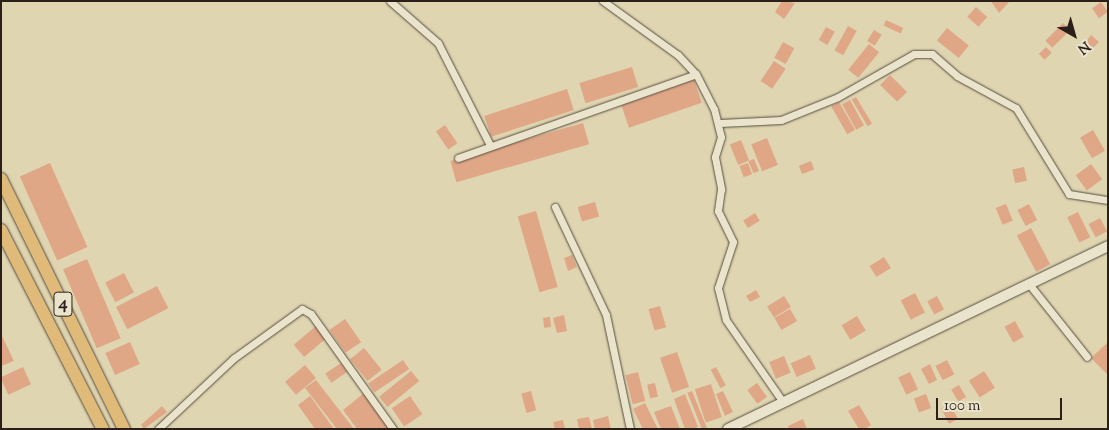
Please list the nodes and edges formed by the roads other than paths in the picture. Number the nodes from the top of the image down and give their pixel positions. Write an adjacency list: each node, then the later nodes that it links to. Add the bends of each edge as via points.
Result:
1 (390, 1): 5 (street, via 435,38)
2 (603, 1): 3 (street, via 678,55)
3 (696, 74): 4 (street); 5 (street)
4 (720, 123): 8 (street, via 781,120 838,96 914,54 932,54 957,76 1016,108 1069,194); 14 (street, via 715,157 721,189 718,211 733,242 718,288 726,320)
5 (490, 145): 6 (street)
6 (458, 158)
7 (1, 179): 16 (highway, 4)
8 (1108, 200)
9 (555, 207): 19 (street, via 606,315)
10 (1, 230): 15 (highway, 4)
11 (1108, 246): 12 (street)
12 (1028, 284): 13 (street); 14 (street)
13 (1087, 357)
14 (783, 402): 20 (street)
15 (102, 429)
16 (124, 429)
17 (158, 429): 18 (street, via 234,358 302,309 311,314)
18 (393, 429)
19 (630, 429)
20 (728, 429)

